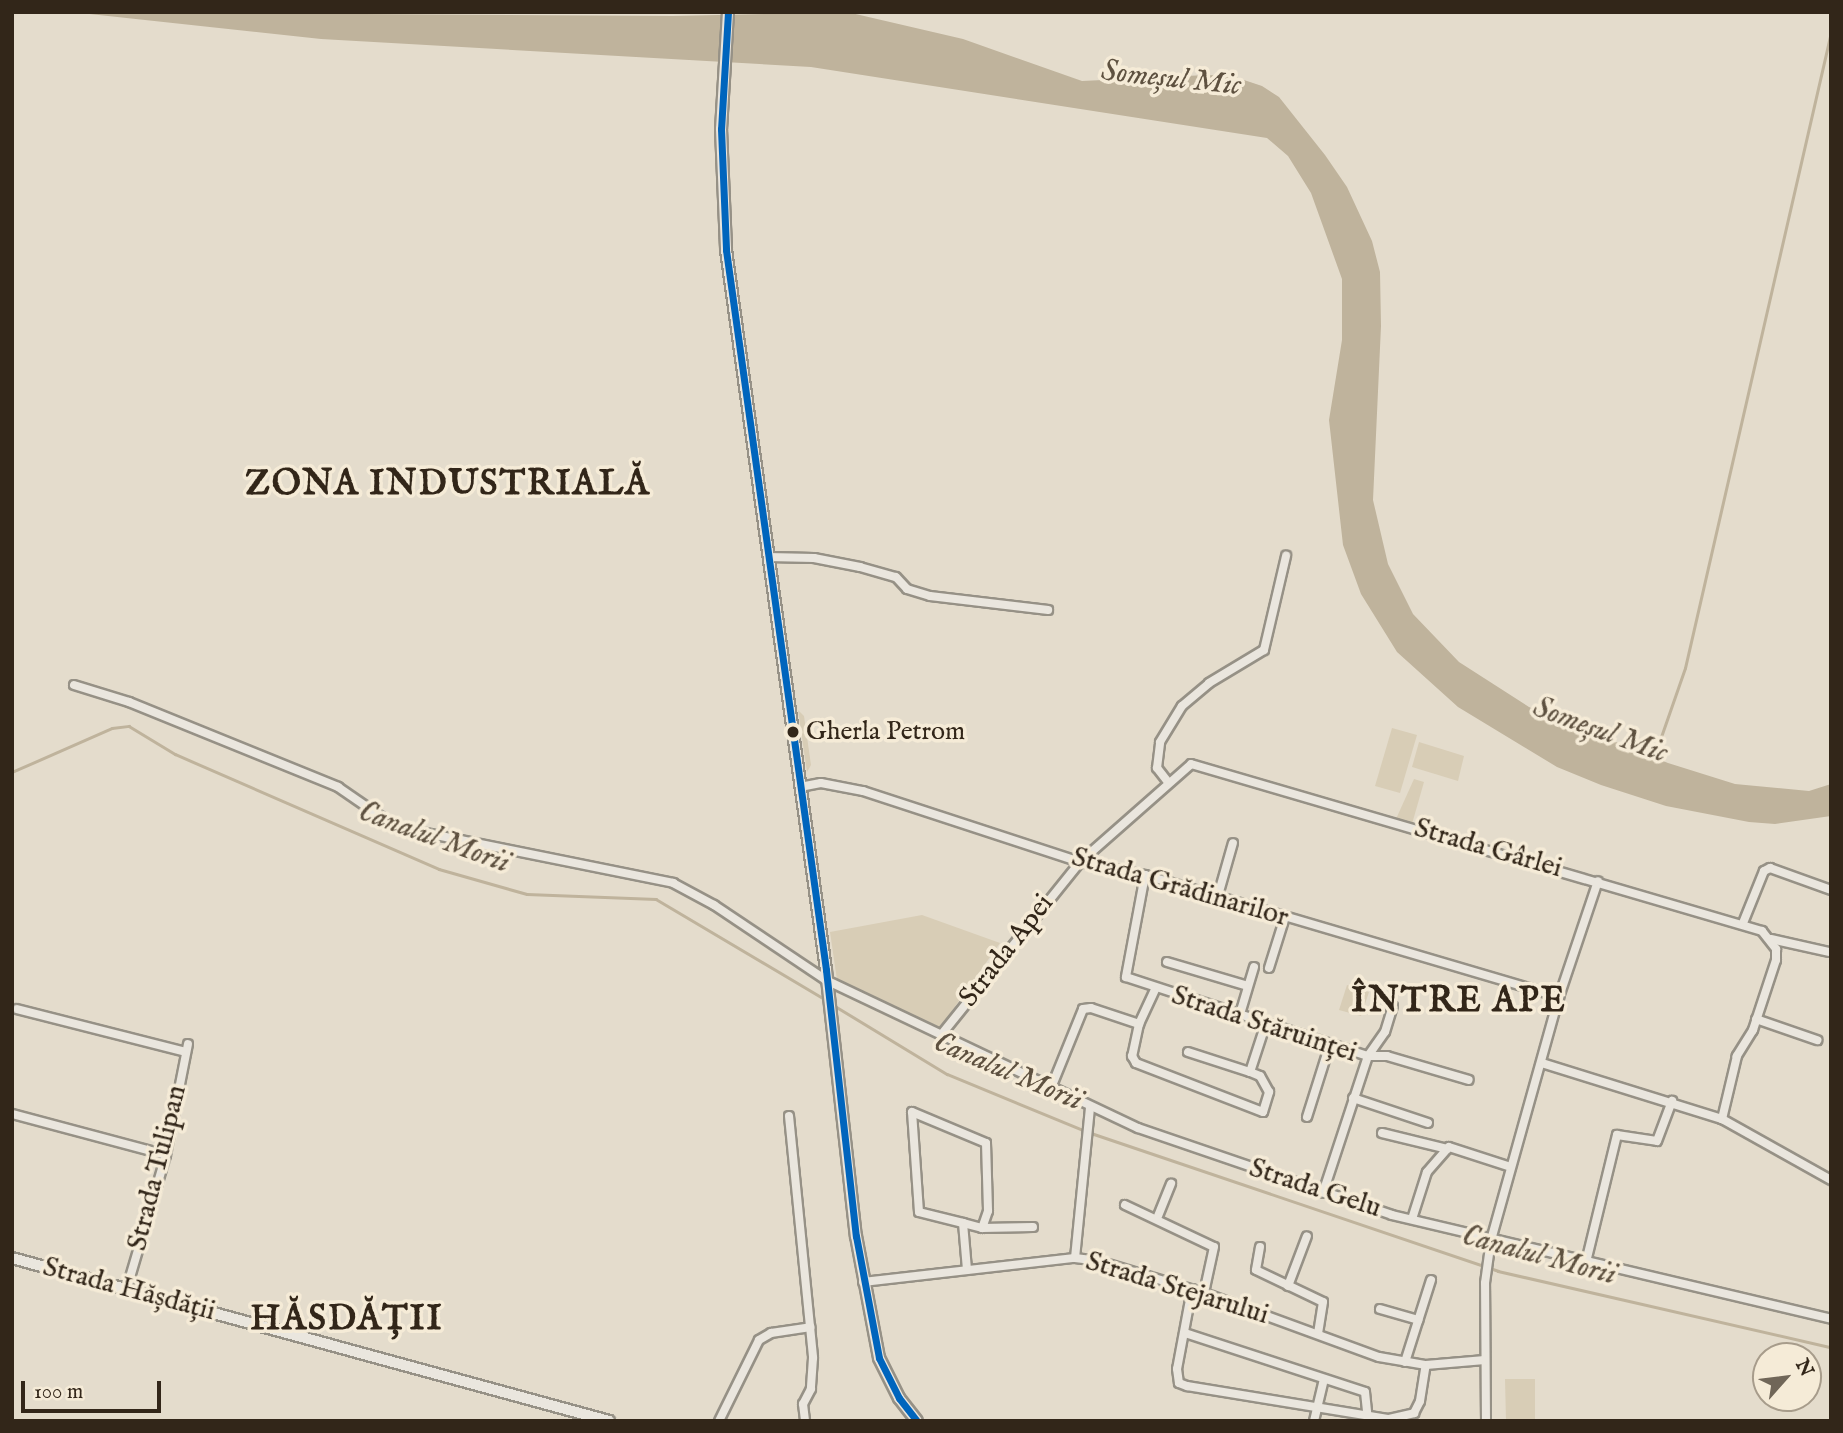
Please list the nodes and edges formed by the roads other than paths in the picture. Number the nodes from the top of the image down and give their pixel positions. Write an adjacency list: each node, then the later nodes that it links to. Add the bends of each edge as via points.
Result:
1 (728, 12): 2 (main road, via 723,213)
2 (768, 556): 4 (street, via 860,567 896,577 907,589 930,596); 8 (main road)
3 (1286, 556): 7 (street, via 1264,650 1209,683 1182,706 1160,742 1157,768)
4 (1048, 610)
5 (75, 685): 22 (street, Strada Gelu, via 130,702 338,788 396,827 673,883)
6 (1191, 764): 7 (street, Strada Apei); 12 (street, Strada Gârlei)
7 (1168, 782): 10 (street, Strada Apei)
8 (800, 787): 10 (street, Strada Grădinarilor, via 821,783 863,791); 22 (main road)
9 (1233, 843): 14 (street)
10 (1080, 862): 11 (street, Strada Grădinarilor); 32 (street, Strada Apei)
11 (1144, 875): 14 (street, Strada Grădinarilor); 24 (street, Strada Stăruinței, via 1125,971 1126,977)
12 (1598, 881): 16 (street, Strada Gârlei); 25 (street)
13 (1831, 890): 16 (street, via 1770,868 1764,872)
14 (1217, 899): 15 (street, Strada Grădinarilor)
15 (1285, 918): 21 (street); 25 (street, Strada Grădinarilor)
16 (1743, 923): 17 (street, Strada Gârlei)
17 (1771, 939): 18 (street, Strada Gârlei); 29 (street, via 1776,949)
18 (1829, 953)
19 (1167, 962): 23 (street)
20 (1254, 967): 23 (street)
21 (1269, 968)
22 (826, 979): 32 (street, Strada Gelu); 70 (main road)
23 (1248, 986): 28 (street)
24 (1155, 989): 28 (street, Strada Stăruinței); 31 (street)
25 (1559, 998): 37 (street)
26 (1393, 1006): 36 (street, via 1385,1032)
27 (17, 1009): 51 (street, Strada Tulipan, via 187,1048)
28 (1240, 1014): 30 (street, Strada Stăruinței)
29 (1756, 1019): 33 (street); 47 (street, via 1737,1056)
30 (1266, 1023): 34 (street, Strada Stăruinței); 38 (street)
31 (1139, 1024): 38 (street, via 1132,1056 1136,1063 1263,1112 1269,1092 1260,1076); 40 (street, via 1083,1009)
32 (941, 1035): 40 (street, Strada Gelu)
33 (1817, 1041)
34 (1330, 1044): 36 (street, Strada Stăruinței); 46 (street)
35 (1188, 1052): 38 (street)
36 (1368, 1056): 39 (street, via 1387,1056); 41 (street, Strada Stăruinței)
37 (1542, 1063): 42 (street); 52 (street)
38 (1251, 1072)
39 (1469, 1080)
40 (1051, 1088): 43 (street, Strada Gelu)
41 (1353, 1098): 48 (street); 55 (street, Strada Stăruinței)
42 (1672, 1101): 47 (street); 67 (street, via 1657,1141 1617,1135)
43 (1090, 1108): 55 (street, Strada Gelu); 66 (street)
44 (12, 1114): 51 (street)
45 (789, 1116): 78 (street)
46 (1307, 1117)
47 (1722, 1119): 53 (street)
48 (1429, 1122)
49 (1382, 1133): 50 (street)
50 (1447, 1149): 52 (street); 58 (street, via 1427,1172)
51 (166, 1155): 73 (street, Strada Tulipan)
52 (1511, 1167): 63 (street)
53 (1831, 1180)
54 (1171, 1183): 57 (street)
55 (1323, 1193): 58 (street, Strada Gelu)
56 (1125, 1205): 57 (street)
57 (1158, 1216): 74 (street, via 1214,1247)
58 (1412, 1219): 63 (street, Strada Gelu)
59 (963, 1223): 61 (street); 61 (street, via 919,1212 912,1112 986,1143 988,1211); 68 (street)
60 (1033, 1227): 61 (street)
61 (982, 1228)
62 (1307, 1236): 71 (street)
63 (1491, 1240): 67 (street, Strada Gelu); 81 (street, via 1485,1283)
64 (1260, 1247): 71 (street, via 1256,1270)
65 (12, 1258): 73 (main road, Strada Hășdății)
66 (1075, 1258): 68 (street, Strada Stejarului); 72 (street, Strada Stejarului)
67 (1586, 1262): 76 (street, Strada Gelu)
68 (967, 1270): 70 (street, Strada Stejarului)
69 (1431, 1280): 77 (street)
70 (863, 1282): 90 (main road, via 882,1365)
71 (1288, 1286): 80 (street, via 1323,1302)
72 (1192, 1289): 74 (street, Strada Stejarului); 79 (street)
73 (126, 1291): 87 (main road, Strada Hășdății)
74 (1204, 1293): 80 (street, Strada Stejarului)
75 (1380, 1309): 77 (street)
76 (1831, 1319)
77 (1418, 1320): 82 (street)
78 (811, 1326): 88 (street, via 771,1333 759,1340); 89 (street, via 814,1376 803,1404)
79 (1185, 1333): 84 (street); 85 (street, via 1177,1369 1179,1383)
80 (1318, 1334): 82 (street, Strada Stejarului)
81 (1485, 1360): 83 (street, Strada Stejarului); 92 (street)
82 (1405, 1362): 83 (street, Strada Stejarului)
83 (1426, 1365): 86 (street, via 1420,1401 1413,1413 1389,1419)
84 (1324, 1379): 85 (street); 86 (street, via 1366,1392)
85 (1316, 1410): 86 (street); 91 (street)
86 (1367, 1412)
87 (610, 1421)
88 (719, 1421)
89 (805, 1421)
90 (918, 1421)
91 (1314, 1421)
92 (1486, 1421)

